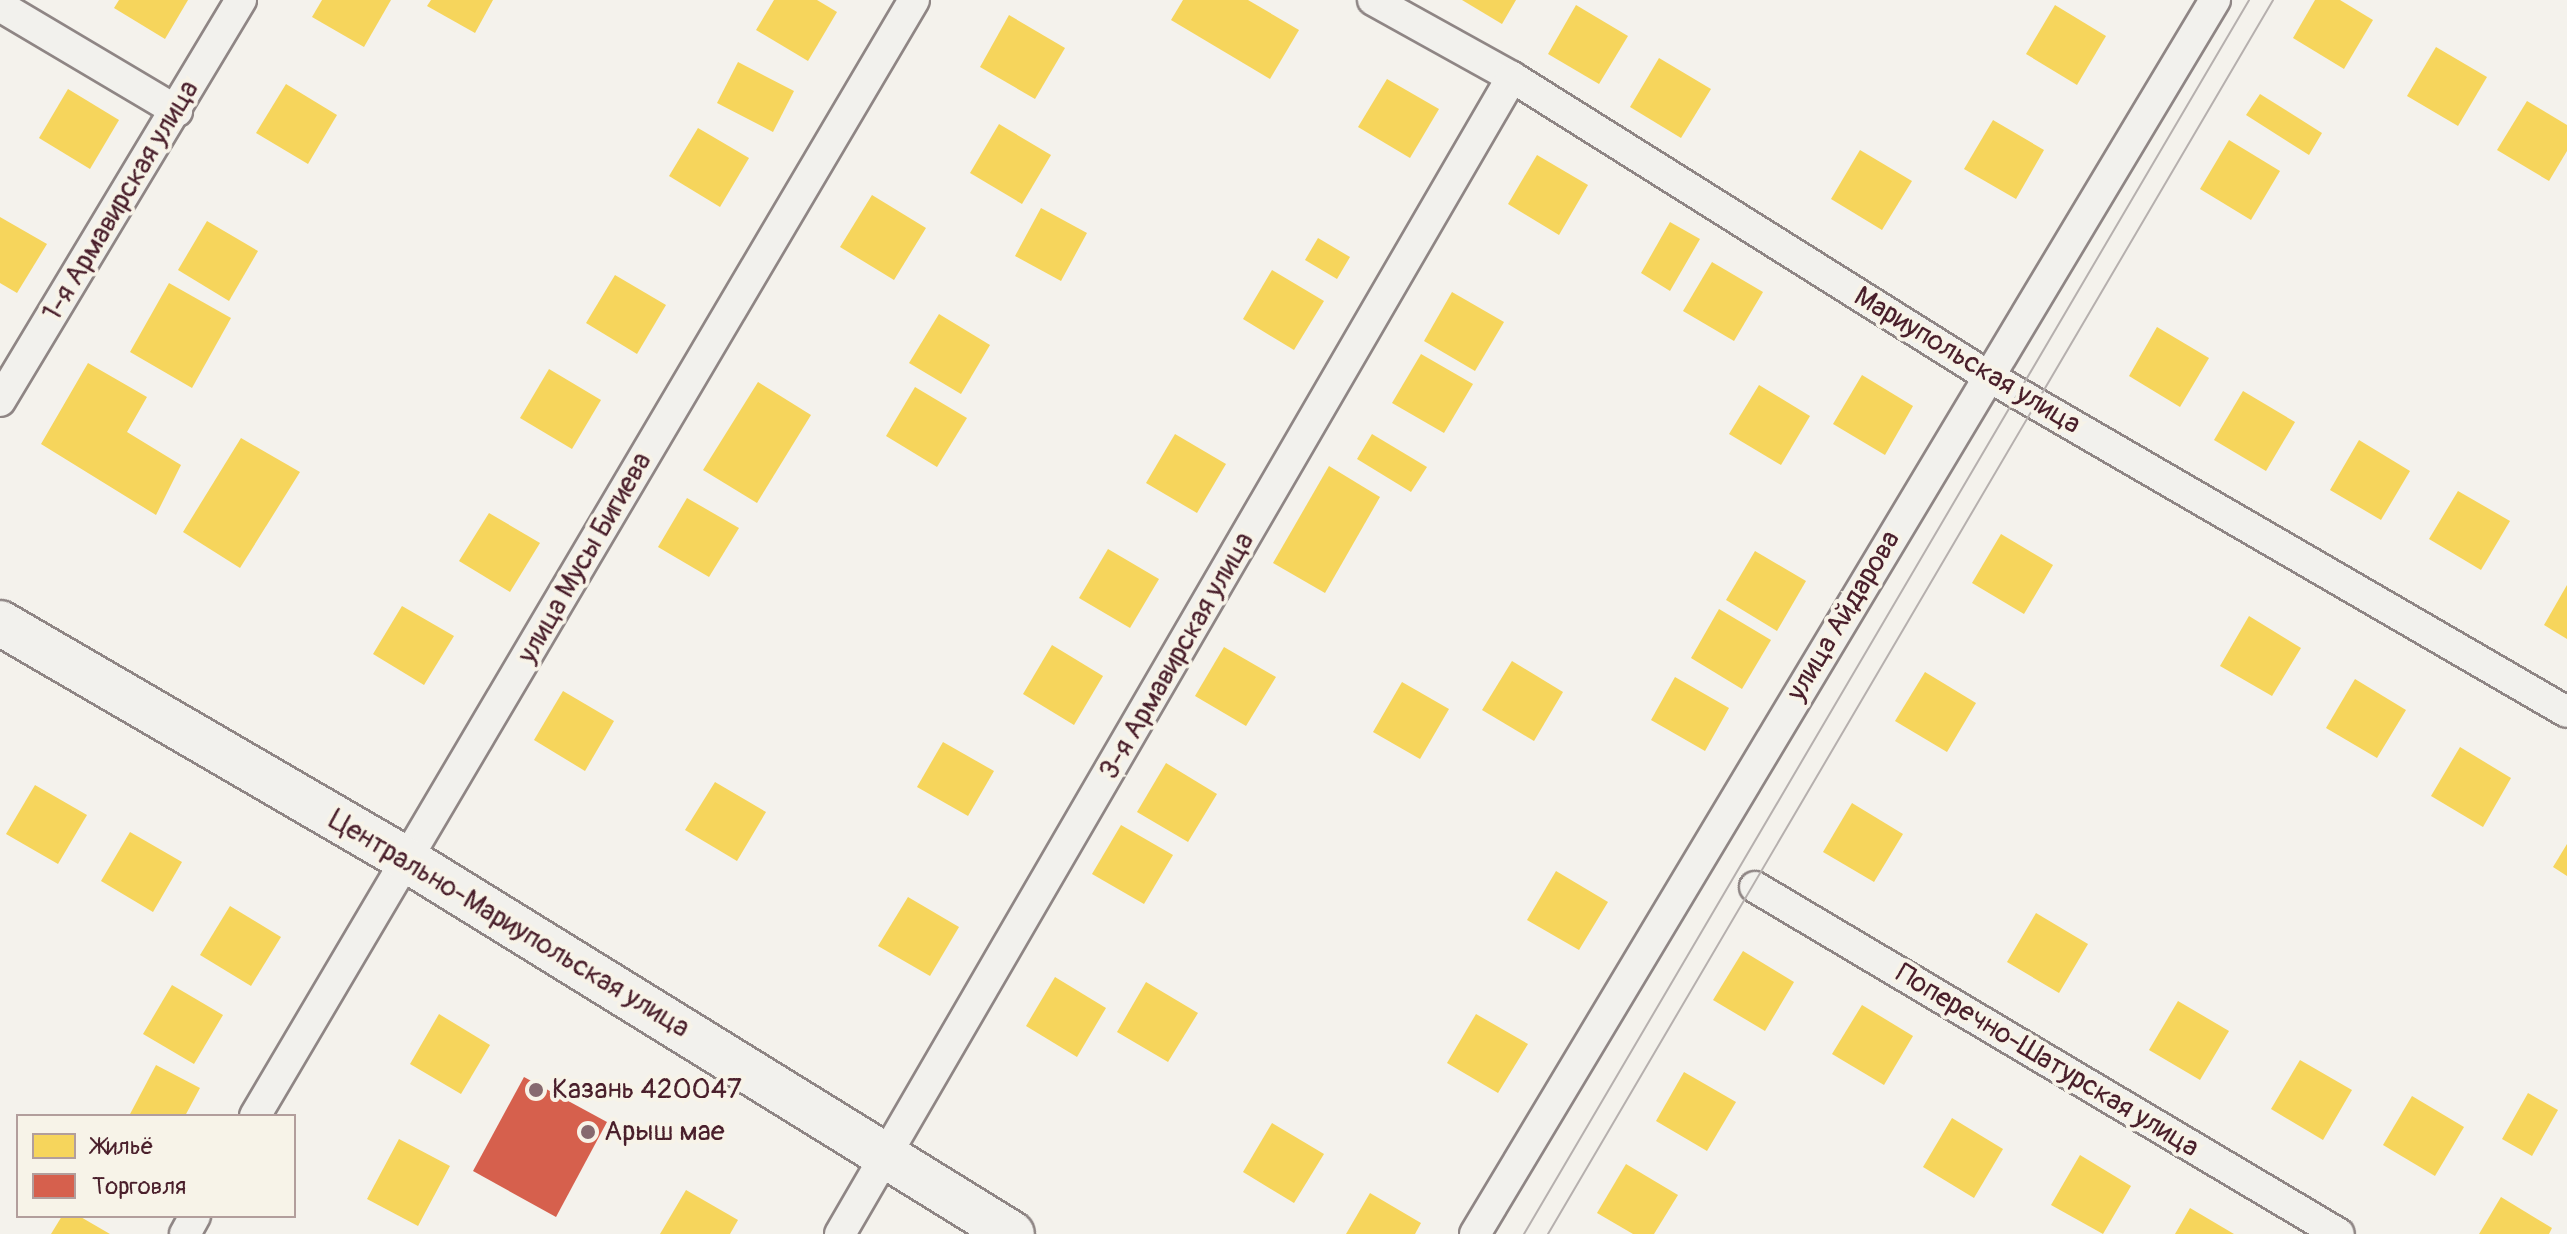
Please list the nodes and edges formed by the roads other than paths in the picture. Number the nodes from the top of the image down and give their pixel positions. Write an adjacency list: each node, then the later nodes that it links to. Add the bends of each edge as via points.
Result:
1 (241, 0): 7 (street, 1-я Армавирская улица)
2 (914, 0): 12 (street, улица Мусы Бигиева)
3 (1373, 0): 6 (street, Мариупольская улица)
4 (2215, 0): 8 (street, улица Айдарова)
5 (0, 6): 7 (street)
6 (1512, 77): 8 (street, Мариупольская улица); 15 (street, 3-я Армавирская улица)
7 (177, 111): 9 (street, 1-я Армавирская улица)
8 (1988, 376): 11 (street, Мариупольская улица); 18 (street, улица Айдарова)
9 (0, 401)
10 (0, 623): 12 (street, Центрально-Мариупольская улица)
11 (2567, 712)
12 (407, 860): 14 (street, улица Мусы Бигиева); 15 (street, Центрально-Мариупольская улица)
13 (1755, 887): 19 (street, Поперечно-Шатурская улица)
14 (256, 1114)
15 (887, 1156): 16 (street, 3-я Армавирская улица); 17 (street, Центрально-Мариупольская улица)
16 (840, 1234)
17 (1012, 1234)
18 (1475, 1234)
19 (2339, 1234)

